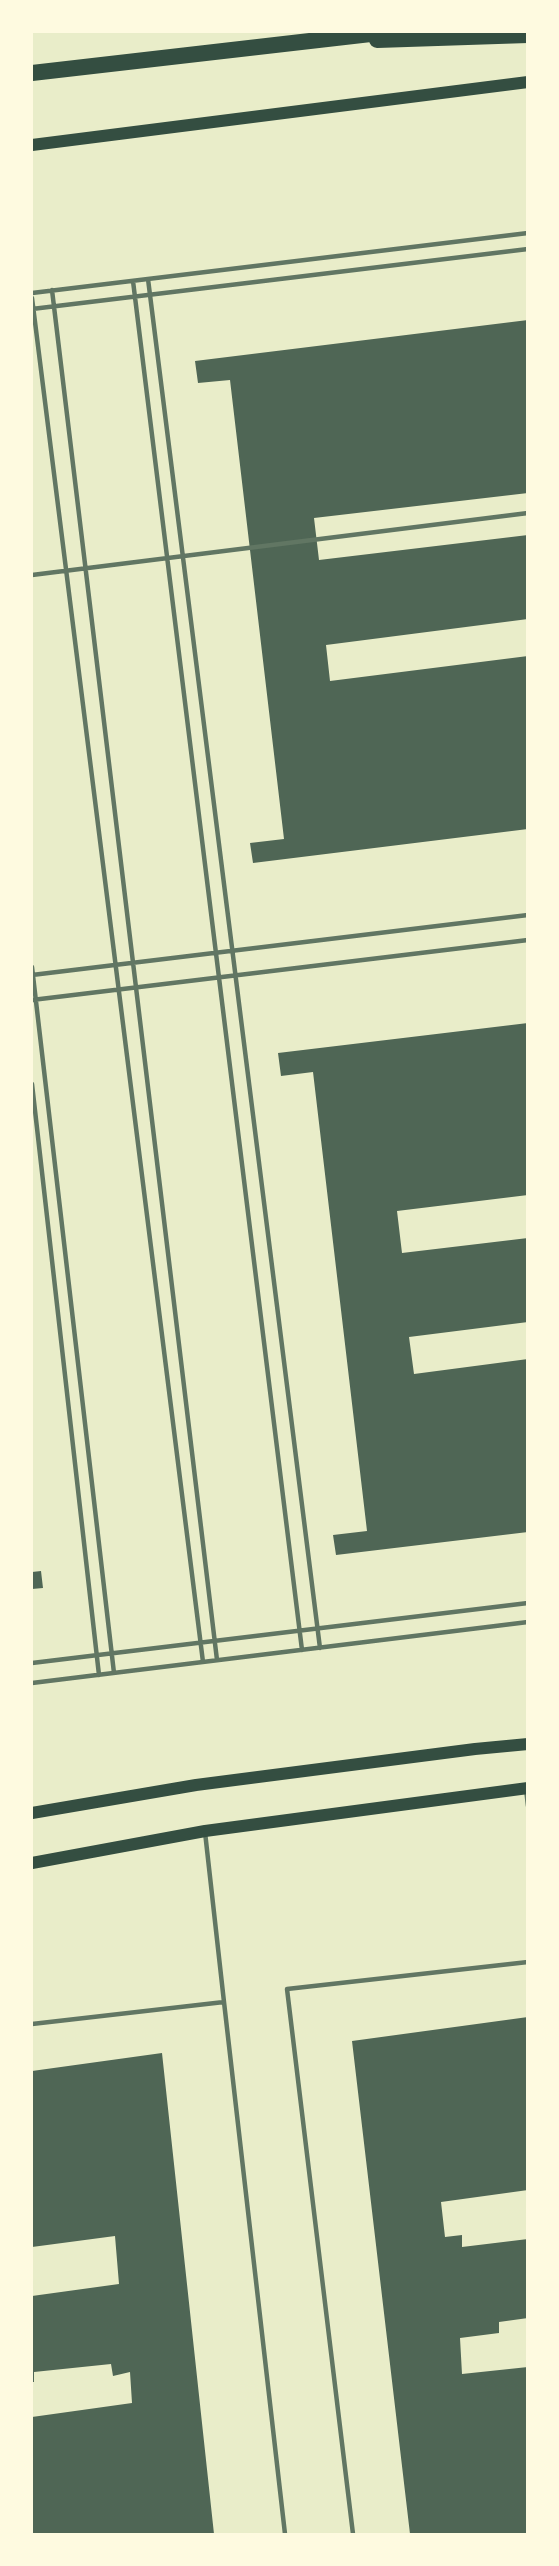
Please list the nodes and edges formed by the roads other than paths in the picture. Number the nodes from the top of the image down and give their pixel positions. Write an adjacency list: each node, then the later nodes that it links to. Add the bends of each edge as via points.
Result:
1 (388, 32): 3 (highway)
2 (527, 35): 3 (highway)
3 (308, 42): 4 (highway)
4 (32, 74)
5 (527, 82): 6 (main road)
6 (32, 145)
7 (527, 233): 9 (lane)
8 (527, 249): 13 (lane)
9 (148, 279): 10 (lane); 13 (lane)
10 (133, 281): 11 (lane); 14 (lane)
11 (52, 290): 12 (lane); 16 (lane)
12 (32, 293)
13 (150, 295): 14 (lane); 19 (lane)
14 (135, 297): 16 (lane); 20 (lane)
15 (32, 298): 17 (lane)
16 (54, 307): 17 (lane); 21 (lane)
17 (32, 309): 22 (lane)
18 (527, 513): 19 (lane)
19 (183, 556): 20 (lane); 26 (lane)
20 (167, 558): 21 (lane); 27 (lane)
21 (86, 568): 22 (lane); 28 (lane)
22 (66, 570): 23 (lane); 29 (lane)
23 (32, 575)
24 (527, 915): 26 (lane)
25 (527, 940): 32 (lane)
26 (233, 951): 27 (lane); 32 (lane)
27 (216, 953): 28 (lane); 33 (lane)
28 (133, 963): 29 (lane); 34 (lane)
29 (115, 965): 31 (lane); 35 (lane)
30 (32, 967): 31 (lane)
31 (32, 975): 36 (lane)
32 (236, 975): 33 (lane); 40 (lane)
33 (219, 977): 34 (lane); 41 (lane)
34 (136, 987): 35 (lane); 42 (lane)
35 (118, 989): 36 (lane); 43 (lane)
36 (33, 999): 46 (lane)
37 (32, 1084): 47 (lane)
38 (527, 1603): 40 (lane)
39 (527, 1622): 44 (lane)
40 (318, 1629): 41 (lane); 44 (lane)
41 (300, 1631): 42 (lane); 45 (lane)
42 (214, 1641): 43 (lane); 48 (lane)
43 (200, 1643): 46 (lane); 49 (lane)
44 (320, 1648): 45 (lane)
45 (302, 1650): 48 (lane)
46 (111, 1654): 47 (lane); 51 (lane)
47 (97, 1655): 50 (lane); 52 (lane)
48 (217, 1660): 49 (lane)
49 (203, 1662): 51 (lane)
50 (32, 1663)
51 (114, 1673): 52 (lane)
52 (99, 1675): 53 (lane)
53 (32, 1683)
54 (527, 1744): 57 (main road, via 197,1785)
55 (526, 1788): 56 (lane); 58 (main road)
56 (527, 1806)
57 (32, 1813)
58 (205, 1831): 59 (main road); 61 (lane)
59 (32, 1863)
60 (527, 1962): 64 (lane, via 287,1989)
61 (224, 2002): 62 (lane); 63 (lane)
62 (32, 2024)
63 (285, 2535)
64 (353, 2535)

